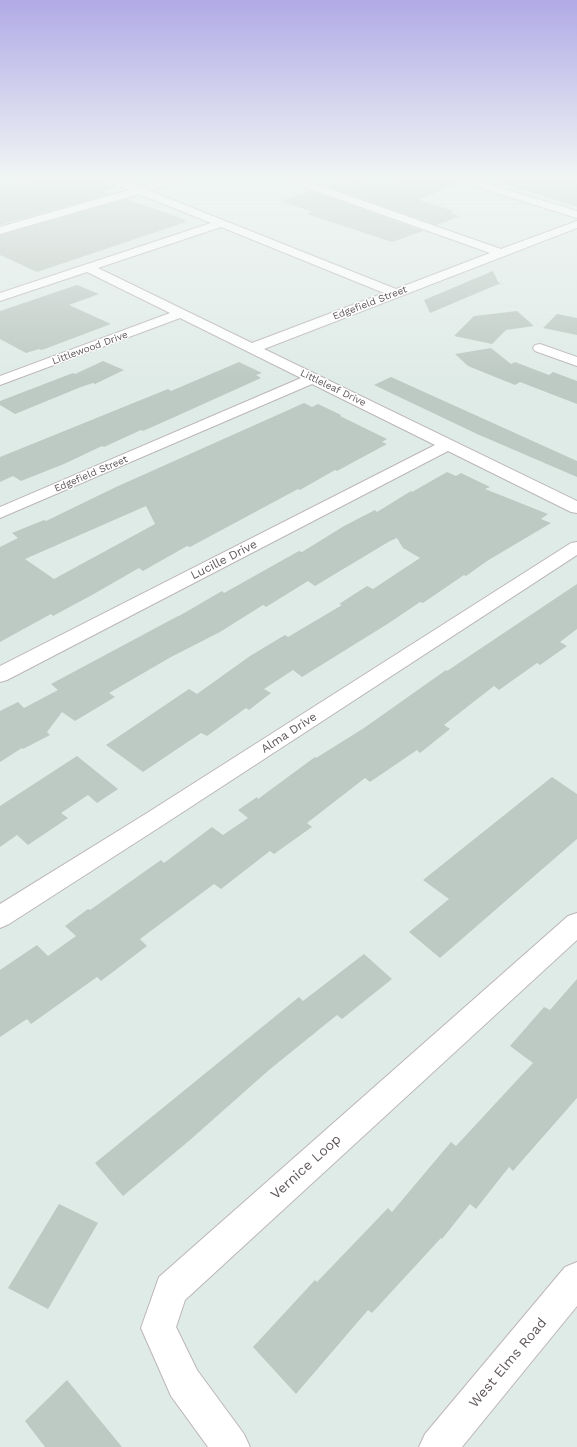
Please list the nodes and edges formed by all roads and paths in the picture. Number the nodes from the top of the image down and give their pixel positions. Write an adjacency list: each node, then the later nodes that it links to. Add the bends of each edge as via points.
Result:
1 (159, 245): 6 (street)
2 (273, 245): 7 (street)
3 (480, 245): 5 (street)
4 (521, 245): 5 (street, Edgefield Street)
5 (501, 252): 7 (street, Edgefield Street)
6 (88, 268): 8 (street); 9 (street, Littleleaf Drive)
7 (395, 293): 10 (street, Edgefield Street)
8 (0, 297)
9 (180, 314): 10 (street, Littleleaf Drive); 14 (street, Littlewood Drive)
10 (253, 348): 13 (street, Littleleaf Drive)
11 (540, 348): 12 (street)
12 (577, 362)
13 (313, 378): 15 (street, Littleleaf Drive); 17 (street, Edgefield Street)
14 (0, 381)
15 (449, 444): 16 (street, Littleleaf Drive); 19 (street, Lucille Drive)
16 (577, 508)
17 (0, 513)
18 (577, 547): 20 (street, Alma Drive)
19 (0, 675)
20 (0, 917)
21 (577, 924): 23 (street, Vernice Loop, via 171,1289 158,1328 184,1383)
22 (577, 1279): 24 (street, West Elms Road)
23 (231, 1447)
24 (438, 1447)

